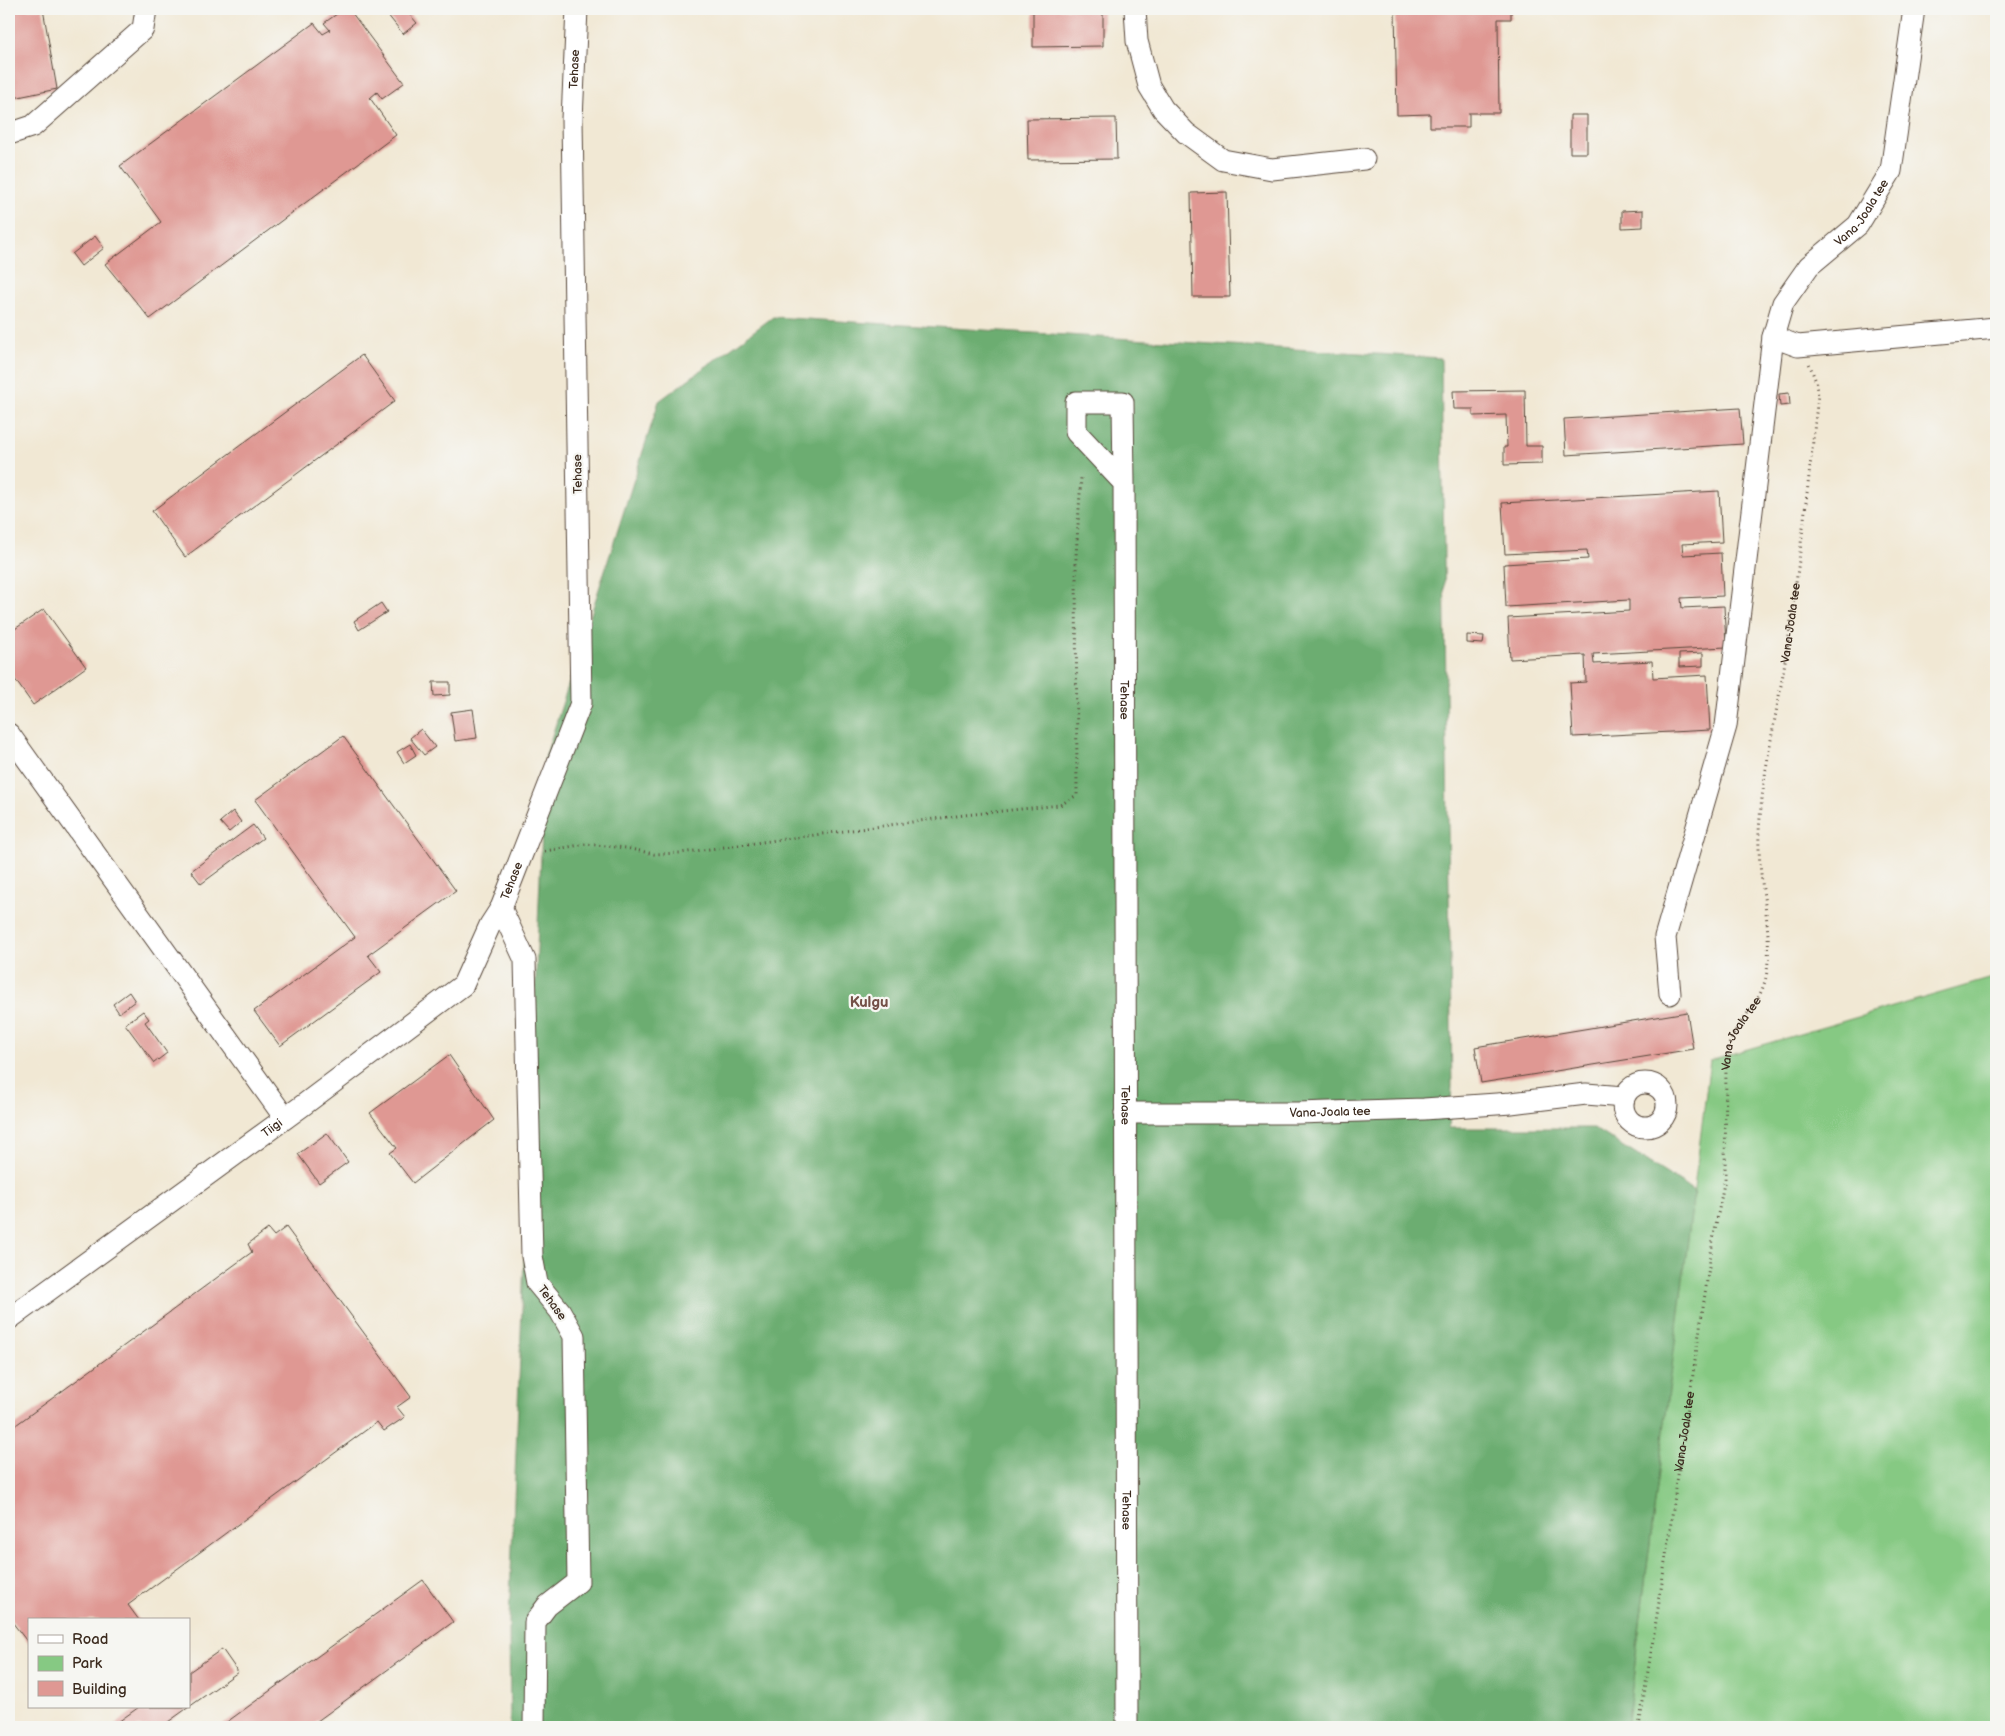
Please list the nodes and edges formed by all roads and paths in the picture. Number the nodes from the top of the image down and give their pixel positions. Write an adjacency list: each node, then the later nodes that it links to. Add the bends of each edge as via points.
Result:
1 (146, 9): 5 (street, via 143,29 33,126)
2 (577, 9): 13 (street, Tehase, via 572,119 582,703)
3 (1135, 9): 6 (street, via 1137,41 1149,86 1162,109 1223,160 1272,169)
4 (1914, 9): 8 (street, Vana-Joala tee, via 1891,171 1858,225 1809,266 1783,303)
5 (9, 134)
6 (1364, 159)
7 (1996, 328): 9 (street)
8 (1773, 337): 9 (street); 15 (street, Vana-Joala tee, via 1726,726 1664,937)
9 (1798, 346): 22 (path, Vana-Joala tee, via 1809,362 1818,395 1801,543 1759,832 1768,933 1767,968 1764,987 1732,1037 1728,1049 1725,1178)
10 (1082, 478): 13 (path, via 1076,556 1077,795 1060,805 680,853 654,854 586,844 541,851)
11 (1124, 483): 17 (street, Tehase)
12 (9, 734): 18 (street)
13 (517, 868): 14 (street, Tehase)
14 (502, 908): 18 (street, Tiigi, via 490,925 463,985); 20 (street, Tehase, via 525,960 532,1256 537,1283 560,1311 574,1336 578,1582 548,1606 535,1622)
15 (1670, 994)
16 (1624, 1097): 17 (street, Vana-Joala tee, via 1586,1094 1424,1110)
17 (1125, 1113): 21 (street, Tehase)
18 (285, 1118): 19 (street, Tiigi)
19 (9, 1319)
20 (534, 1727)
21 (1127, 1727)
22 (1639, 1727)

